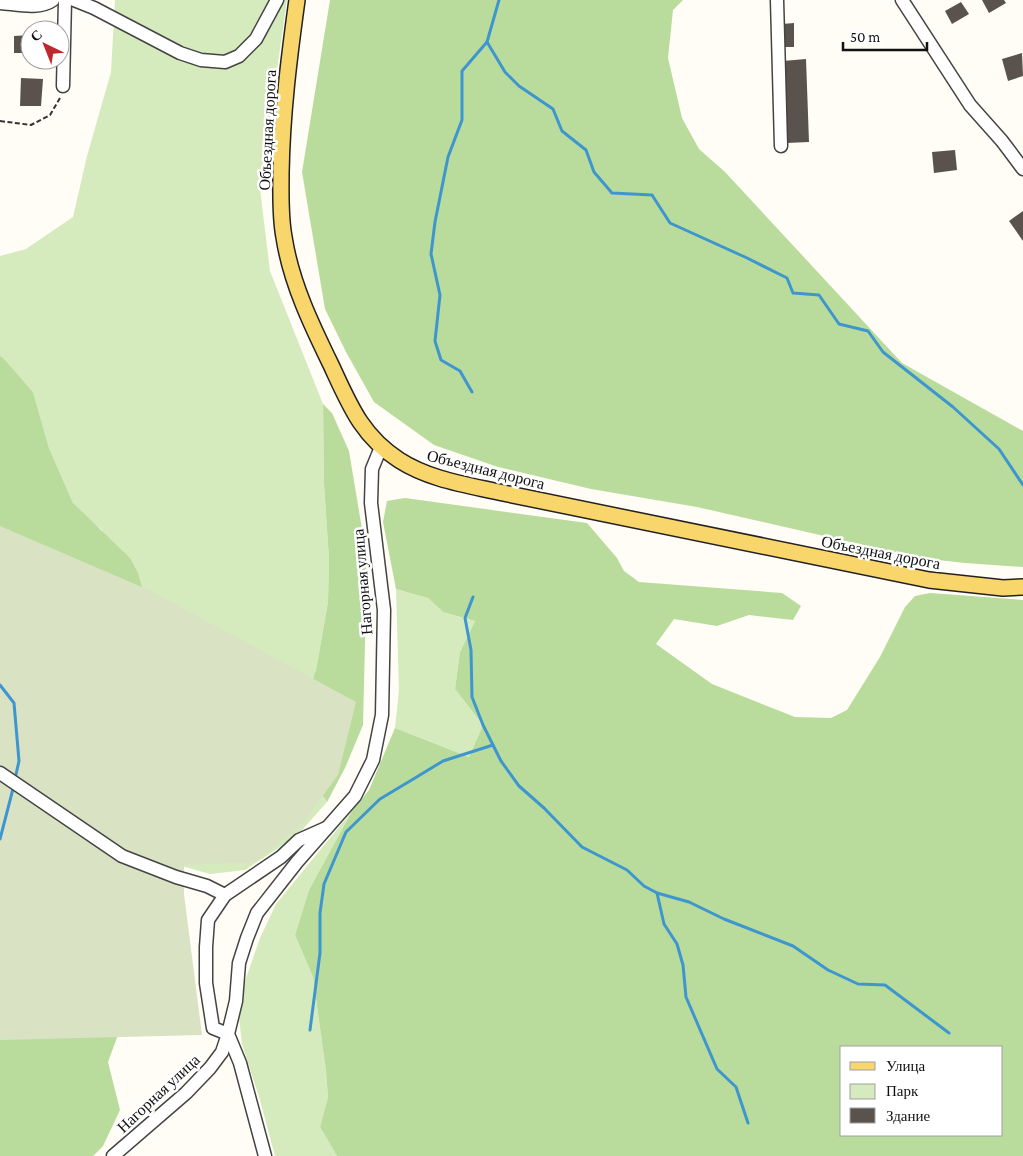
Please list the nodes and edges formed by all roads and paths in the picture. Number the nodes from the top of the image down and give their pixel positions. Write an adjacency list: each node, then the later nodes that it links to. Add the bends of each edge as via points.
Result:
1 (53, 0): 8 (street, via 39,5)
2 (64, 0): 9 (street)
3 (74, 0): 4 (street, via 180,53 201,60 225,62 239,56 256,39)
4 (277, 0)
5 (297, 0): 13 (main road, Объездная дорога, via 281,138 284,237 303,305 360,423)
6 (777, 0): 11 (street)
7 (902, 0): 12 (street, via 970,105)
8 (0, 3)
9 (63, 86): 10 (path, via 62,96 50,115 31,125)
10 (0, 121)
11 (781, 146)
12 (1023, 169)
13 (382, 447): 14 (main road, Объездная дорога, via 400,461 435,477 503,493 920,579 1003,588); 16 (street, Нагорная улица, via 372,468 371,502 384,610 382,715 373,760 355,796)
14 (1023, 587)
15 (0, 773): 17 (street, via 122,856)
16 (330, 826): 17 (street, via 299,840 281,857); 18 (street, Нагорная улица, via 257,913 239,963 236,1000)
17 (224, 895): 18 (street, via 208,920 206,984 213,1028)
18 (228, 1034): 19 (street, Нагорная улица, via 222,1052 210,1068); 20 (street, via 240,1063)
19 (113, 1156)
20 (265, 1156)

